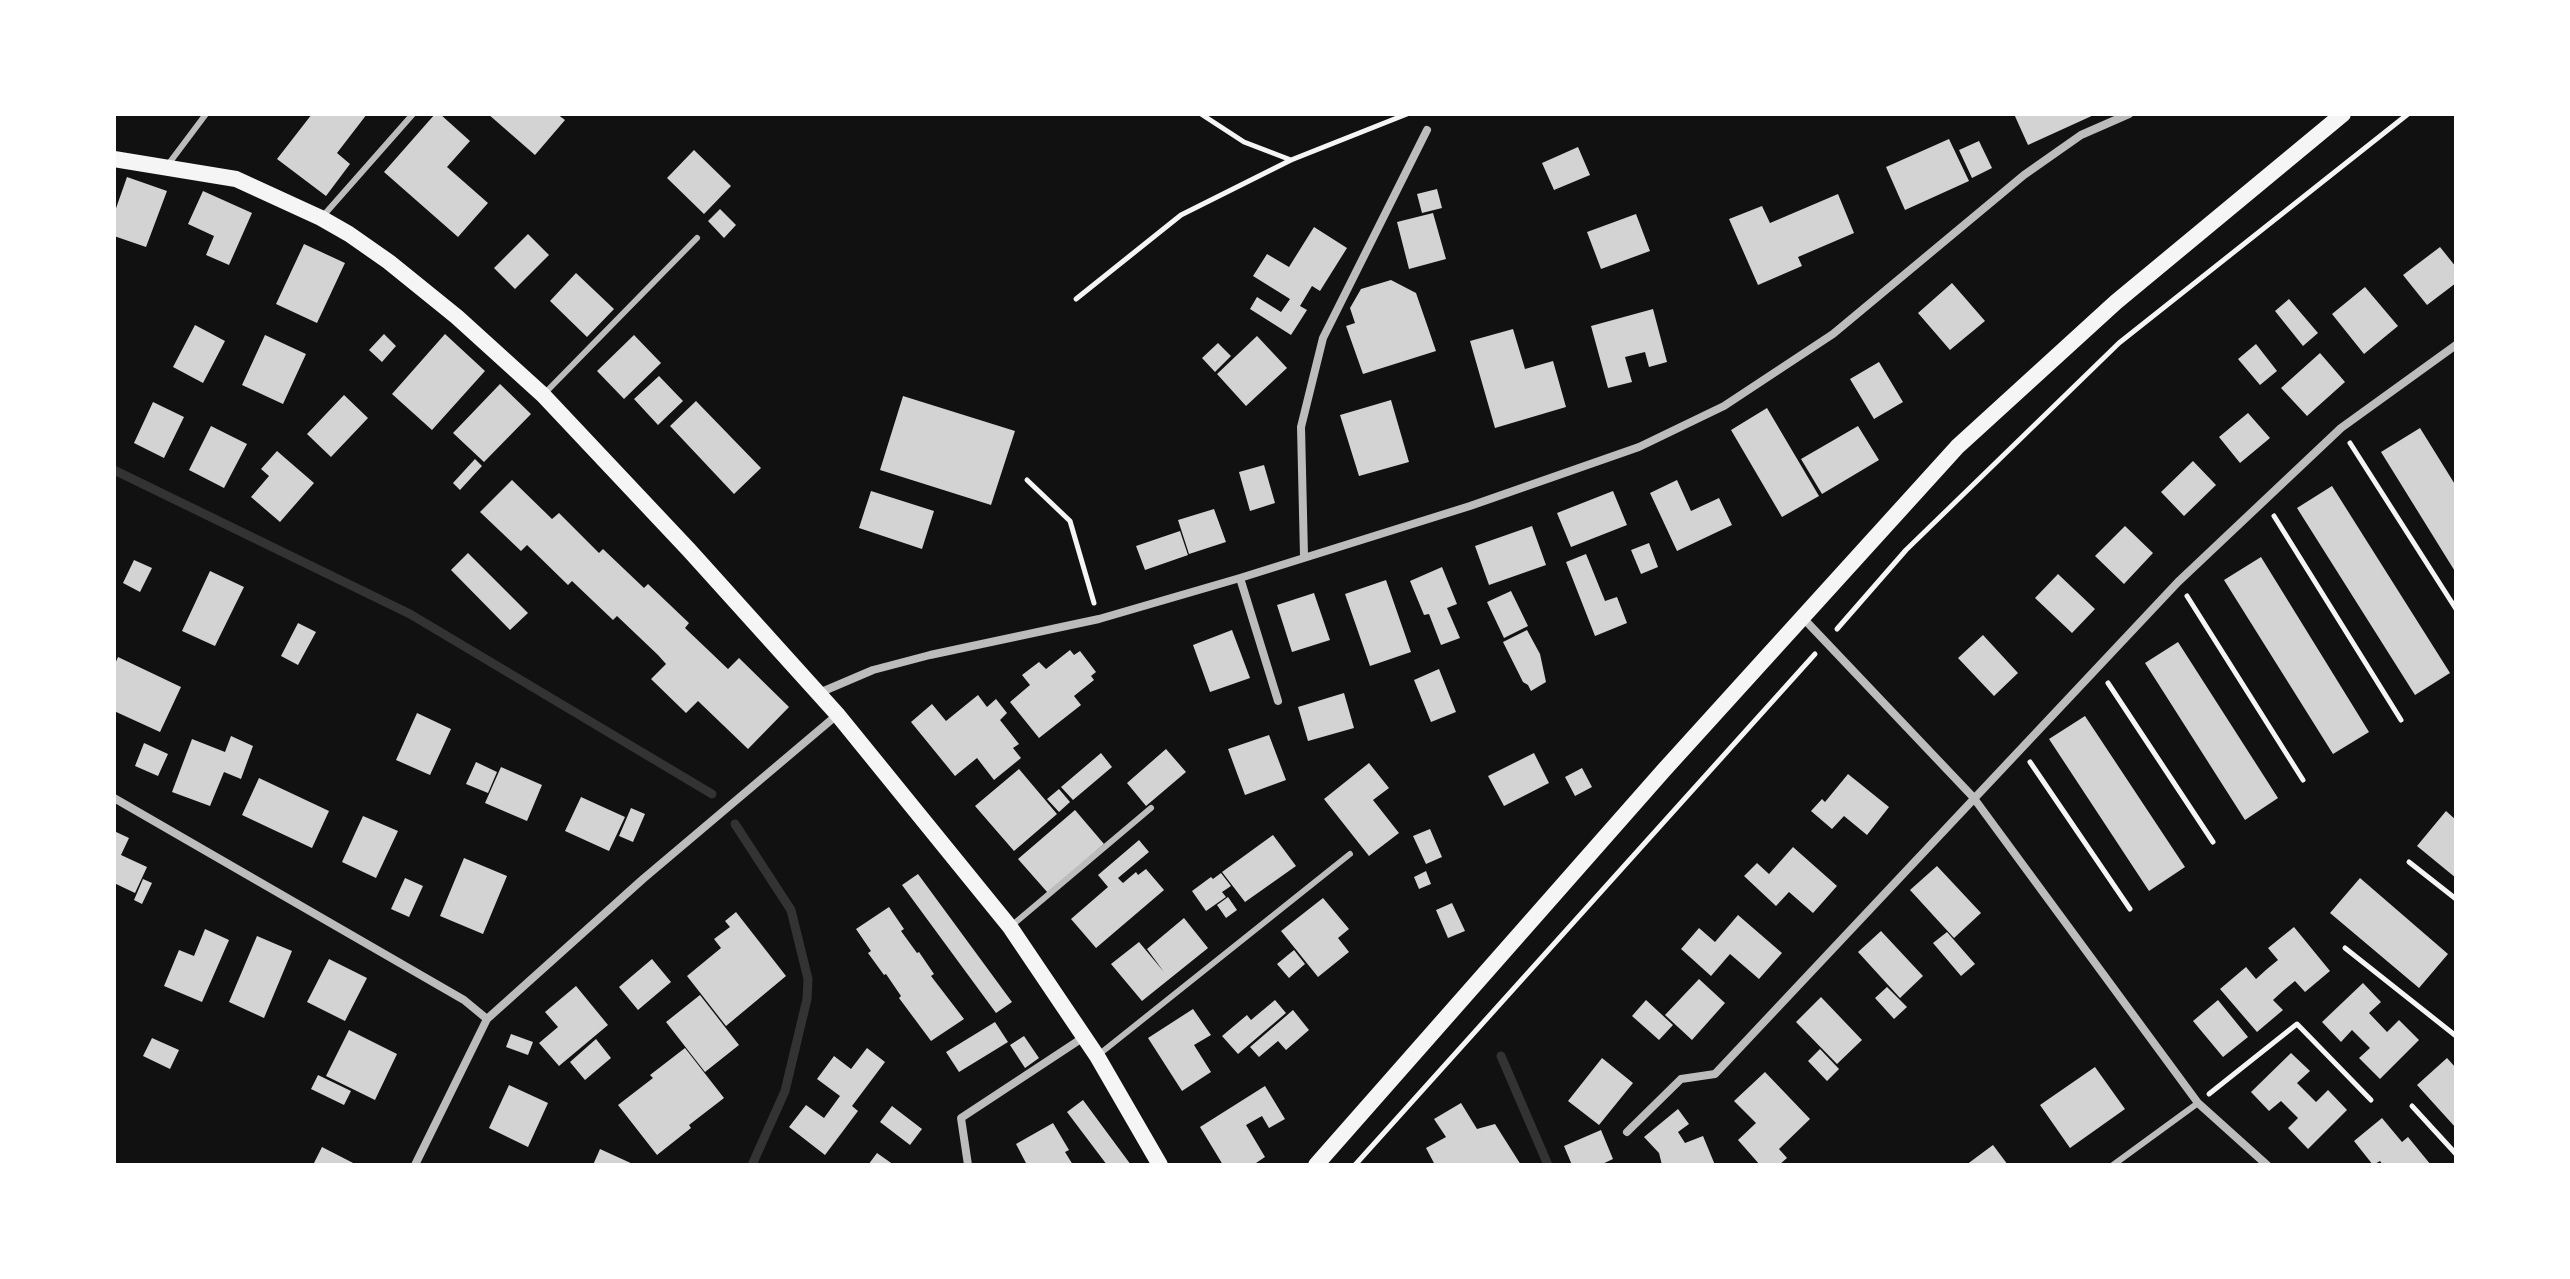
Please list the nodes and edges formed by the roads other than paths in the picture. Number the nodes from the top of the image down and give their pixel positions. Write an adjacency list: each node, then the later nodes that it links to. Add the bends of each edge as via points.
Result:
1 (206, 114): 7 (lane)
2 (413, 114): 8 (lane)
3 (2129, 114): 12 (street, via 2081,135 2024,175 1833,334 1724,406 1639,447)
4 (2343, 114): 14 (main road, via 2116,302 1957,447)
5 (1427, 130): 12 (street, via 1323,338 1301,427)
6 (114, 159): 7 (main road)
7 (166, 167): 8 (main road, via 236,179)
8 (321, 218): 11 (main road, via 389,262)
9 (697, 238): 11 (lane)
10 (2456, 345): 18 (street, via 2341,428 2178,582)
11 (543, 395): 15 (main road)
12 (1304, 556): 13 (street)
13 (1240, 578): 15 (street, via 1099,619 873,670); 16 (street)
14 (1804, 619): 18 (street); 31 (main road)
15 (818, 693): 17 (main road)
16 (1278, 701)
17 (837, 714): 22 (main road); 23 (street)
18 (1973, 797): 26 (street); 27 (street, via 1715,1074 1681,1079)
19 (114, 798): 23 (street, via 464,1000)
20 (1151, 808): 22 (lane)
21 (1350, 854): 25 (lane)
22 (1010, 927): 24 (main road)
23 (487, 1019): 28 (street)
24 (1084, 1036): 25 (main road); 29 (street, via 961,1118)
25 (1097, 1056): 30 (main road)
26 (2198, 1103): 32 (lane); 33 (street)
27 (1627, 1132)
28 (415, 1165)
29 (968, 1165)
30 (1160, 1165)
31 (1316, 1165)
32 (2113, 1165)
33 (2267, 1165)

